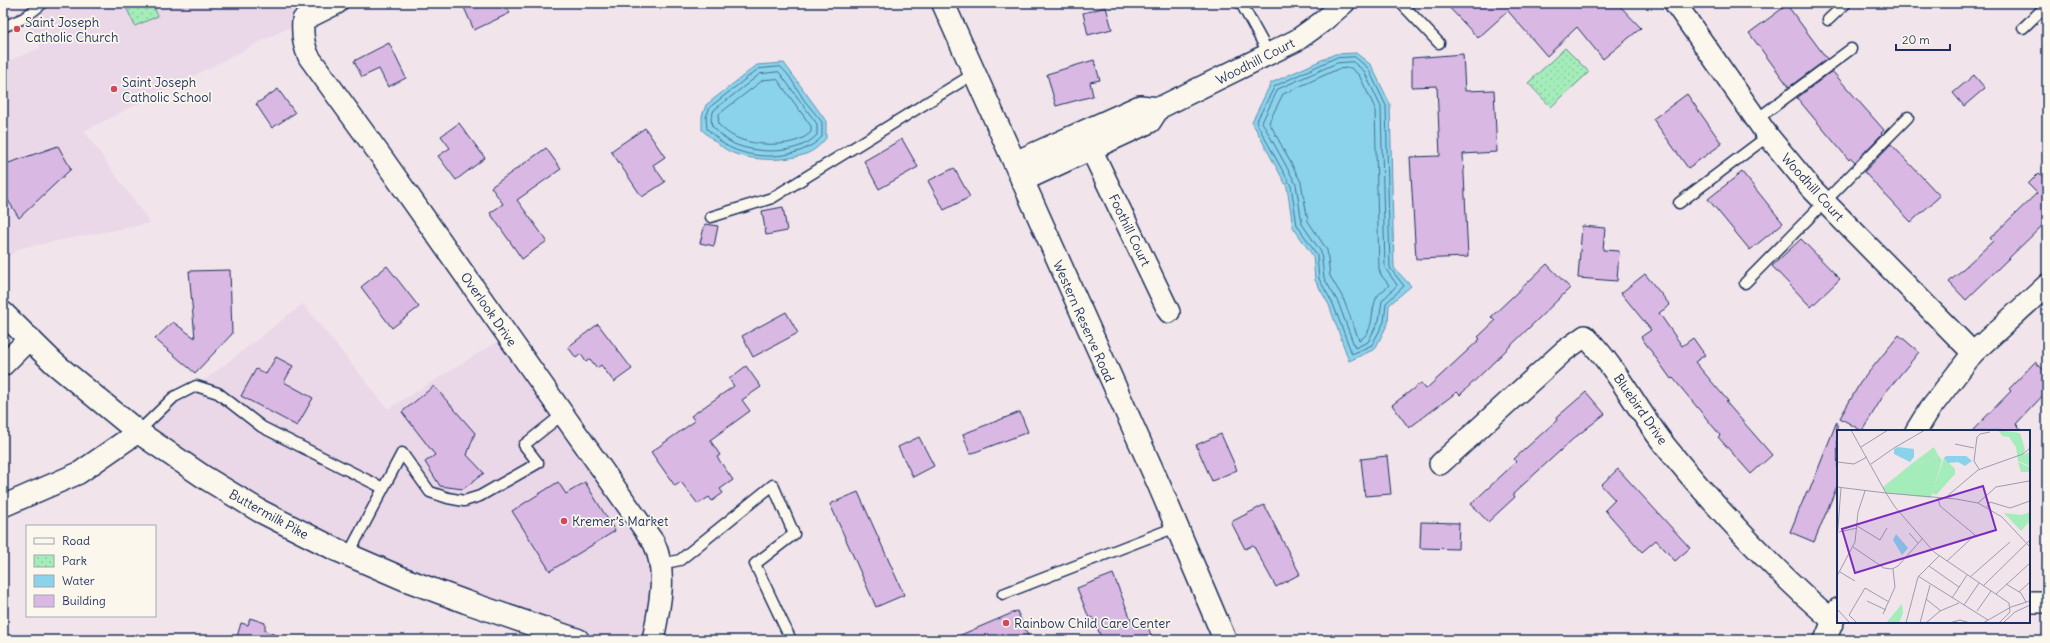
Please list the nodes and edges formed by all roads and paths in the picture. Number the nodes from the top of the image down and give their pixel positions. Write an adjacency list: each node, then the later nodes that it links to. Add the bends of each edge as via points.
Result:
1 (43, 3): 11 (lane, via 24,18)
2 (337, 3): 33 (street, Overlook Drive, via 303,20 304,41 309,57)
3 (943, 3): 16 (street, Western Reserve Road)
4 (1241, 3): 15 (lane)
5 (1344, 3): 15 (street, Woodhill Court, via 1297,40)
6 (1401, 3): 13 (lane)
7 (1675, 3): 19 (street, Woodhill Court)
8 (1846, 3): 10 (lane)
9 (2047, 5): 12 (lane)
10 (1828, 20)
11 (3, 27)
12 (2023, 28)
13 (1439, 43)
14 (1851, 49): 19 (lane)
15 (1269, 54): 17 (street, Woodhill Court)
16 (975, 73): 22 (street, Western Reserve Road); 25 (lane, via 772,198)
17 (1159, 108): 21 (street, Woodhill Court, via 1150,122); 22 (street, via 1140,106)
18 (1908, 117): 23 (lane)
19 (1757, 119): 20 (street, Woodhill Court)
20 (1768, 136): 23 (street, Woodhill Court); 24 (lane)
21 (1091, 149): 22 (street, Woodhill Court); 28 (street, Foothill Court)
22 (1019, 171): 39 (street, Western Reserve Road, via 1048,242)
23 (1825, 202): 26 (lane); 31 (street, Woodhill Court)
24 (1679, 203)
25 (711, 217)
26 (1745, 283)
27 (2047, 285): 31 (street)
28 (1169, 312)
29 (3, 313): 30 (street, Buttermilk Pike)
30 (30, 338): 32 (street); 35 (street, Buttermilk Pike, via 54,363)
31 (1973, 353): 34 (street)
32 (3, 365)
33 (563, 414): 37 (lane, via 524,445 538,462 480,496 464,501 430,492 402,453); 41 (street, Overlook Drive, via 654,543)
34 (1917, 430)
35 (138, 432): 37 (lane, via 174,397 196,386 218,392 262,427); 38 (street, via 79,473); 40 (street, Buttermilk Pike, via 260,511)
36 (1440, 464): 45 (street, Bluebird Drive, via 1564,351 1585,336 1599,350 1667,448 1798,590)
37 (383, 488): 40 (lane)
38 (3, 506)
39 (1176, 527): 42 (lane); 50 (street, Western Reserve Road)
40 (348, 555): 46 (street, Buttermilk Pike)
41 (661, 564): 48 (street, Overlook Drive, via 661,598); 49 (lane, via 680,560 773,485 794,534 755,564)
42 (1003, 594)
43 (2030, 602): 44 (street)
44 (2047, 602)
45 (1835, 615): 51 (street)
46 (553, 636): 47 (street, Buttermilk Pike)
47 (578, 640)
48 (653, 640)
49 (791, 640)
50 (1225, 640)
51 (1825, 640)

